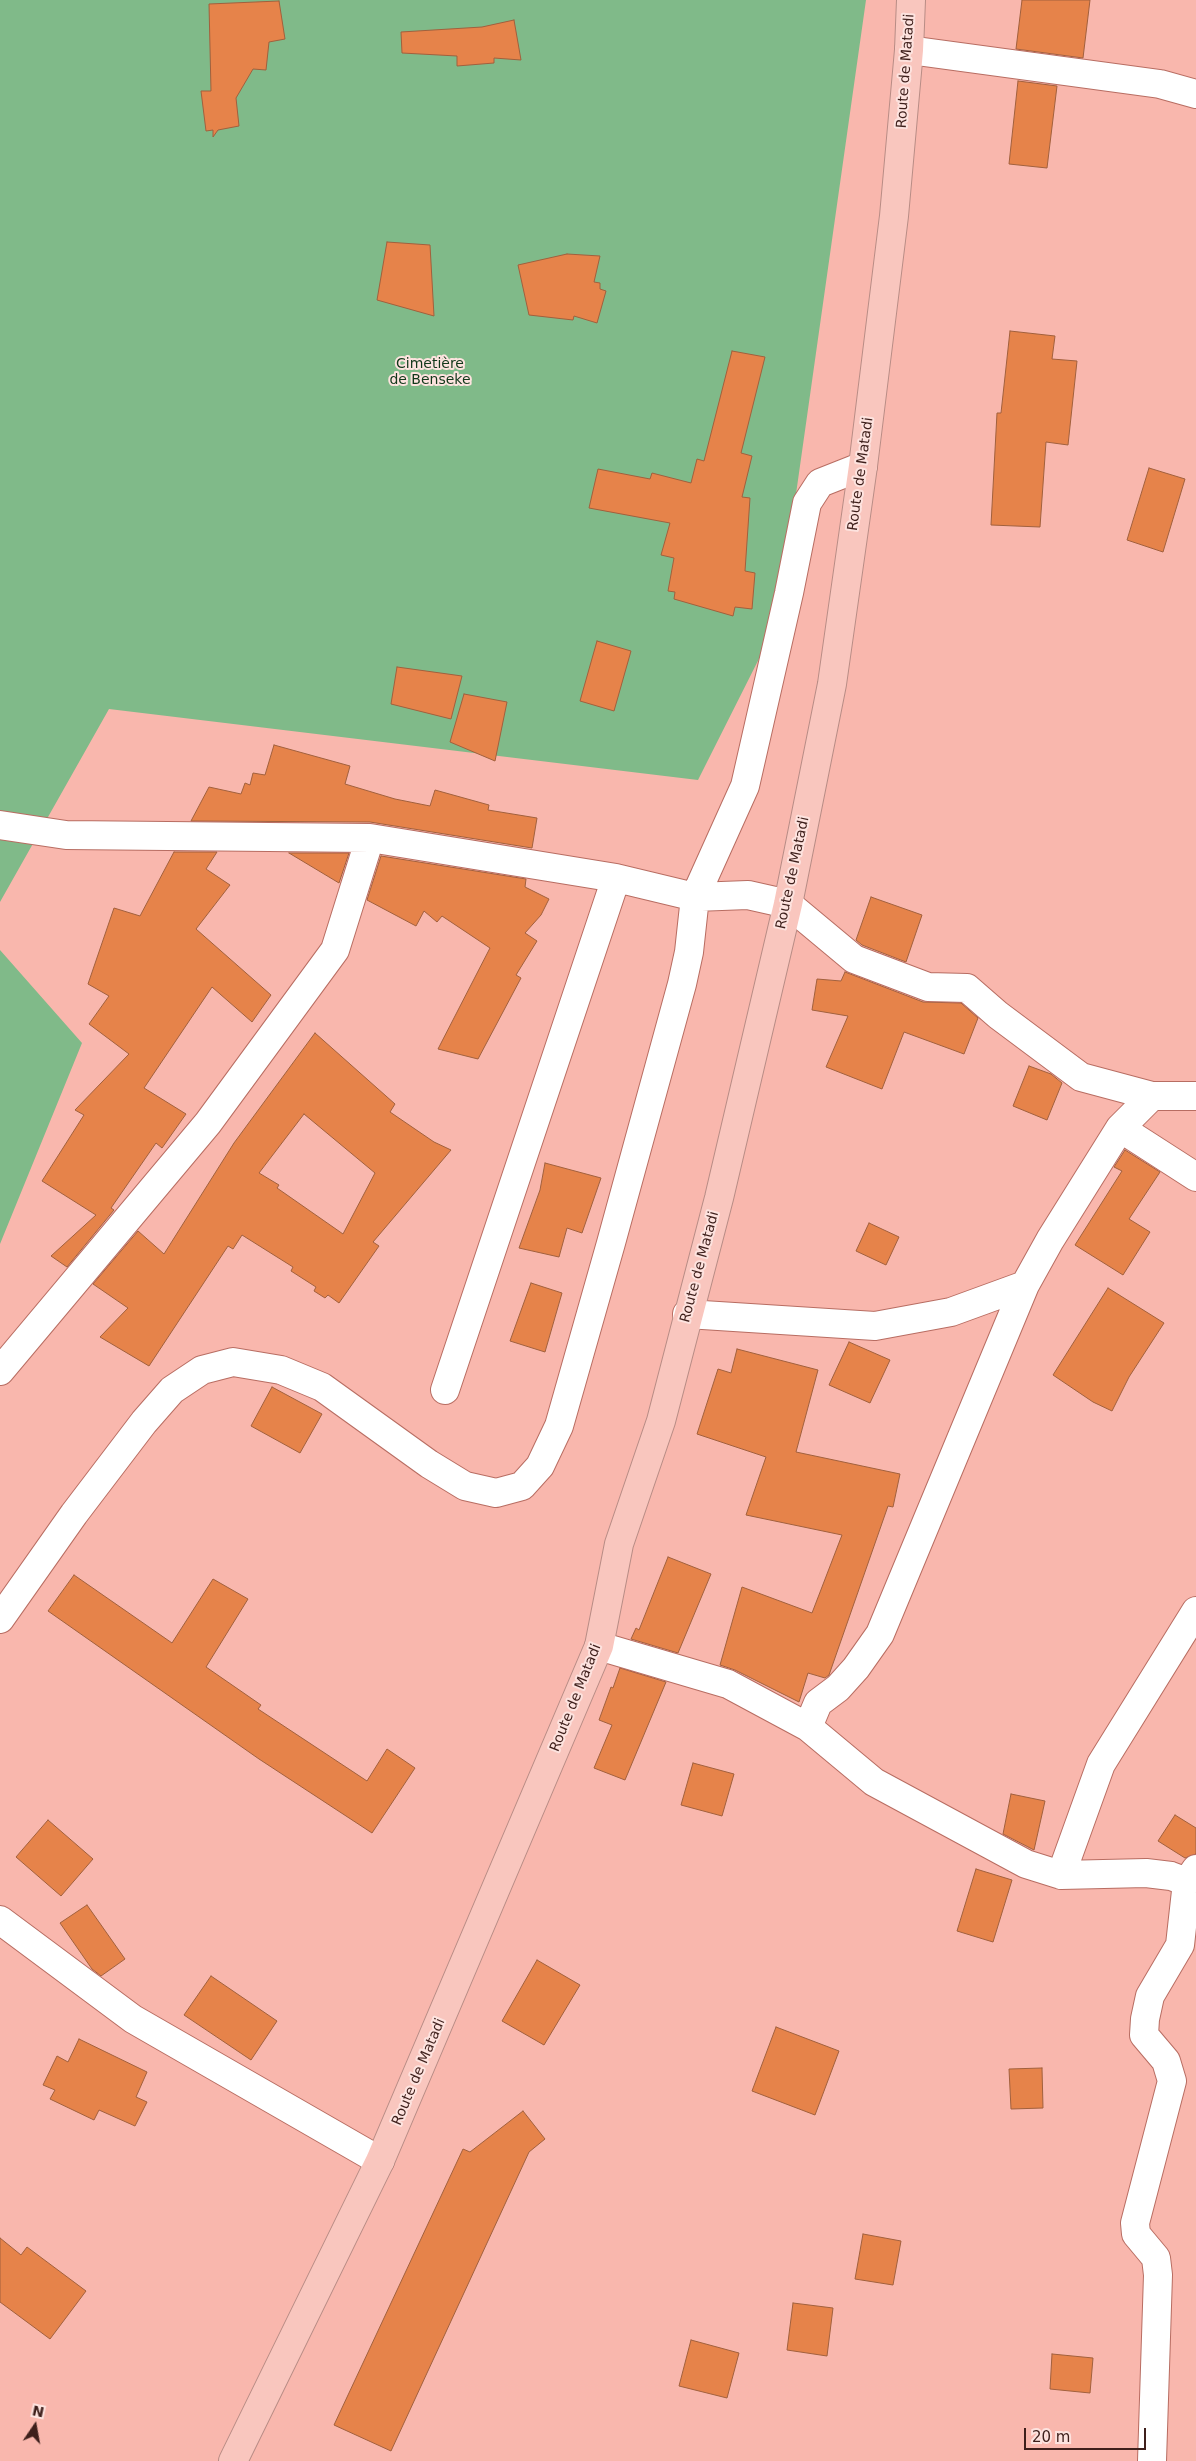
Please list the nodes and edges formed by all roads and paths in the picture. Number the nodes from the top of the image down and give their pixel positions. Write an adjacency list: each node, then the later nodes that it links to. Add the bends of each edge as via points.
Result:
1 (911, 0): 2 (highway, Route de Matadi)
2 (909, 50): 3 (street, via 1160,84); 4 (highway, Route de Matadi, via 894,216)
3 (1196, 94)
4 (863, 466): 8 (street, via 820,483 807,503 745,786); 9 (highway, Route de Matadi, via 832,684)
5 (0, 825): 6 (street, via 66,835)
6 (370, 838): 7 (street); 16 (street, via 335,950 208,1122)
7 (616, 878): 8 (street); 17 (street)
8 (695, 897): 9 (street, via 748,895); 19 (street, via 682,984 558,1426 540,1466 522,1486 496,1493 465,1486 322,1387 281,1370 233,1362 202,1370 172,1390 144,1422)
9 (788, 904): 10 (street, via 854,959 928,987 967,988 1081,1076); 15 (highway, Route de Matadi, via 719,1198)
10 (1152, 1096): 11 (street); 12 (street)
11 (1196, 1096)
12 (1120, 1128): 13 (street); 14 (street, via 1050,1240)
13 (1196, 1177)
14 (1026, 1285): 15 (street, via 951,1312 875,1326); 21 (street, via 880,1634 856,1668 838,1688 818,1703)
15 (687, 1314): 20 (highway, Route de Matadi, via 661,1421 620,1544)
16 (0, 1370)
17 (445, 1390)
18 (1196, 1611): 22 (street, via 1101,1764)
19 (0, 1619)
20 (599, 1646): 21 (street, via 728,1684); 25 (highway, Route de Matadi)
21 (808, 1727): 22 (street, via 874,1782 1026,1864)
22 (1061, 1875): 23 (street, via 1146,1873)
23 (1192, 1876): 27 (street, via 1180,1945 1150,1996 1145,2019 1144,2035 1166,2061 1172,2081 1135,2223 1136,2234 1156,2258 1158,2275)
24 (0, 1920): 25 (street, via 133,2019)
25 (380, 2161): 26 (highway, Route de Matadi)
26 (233, 2461)
27 (1152, 2461)

